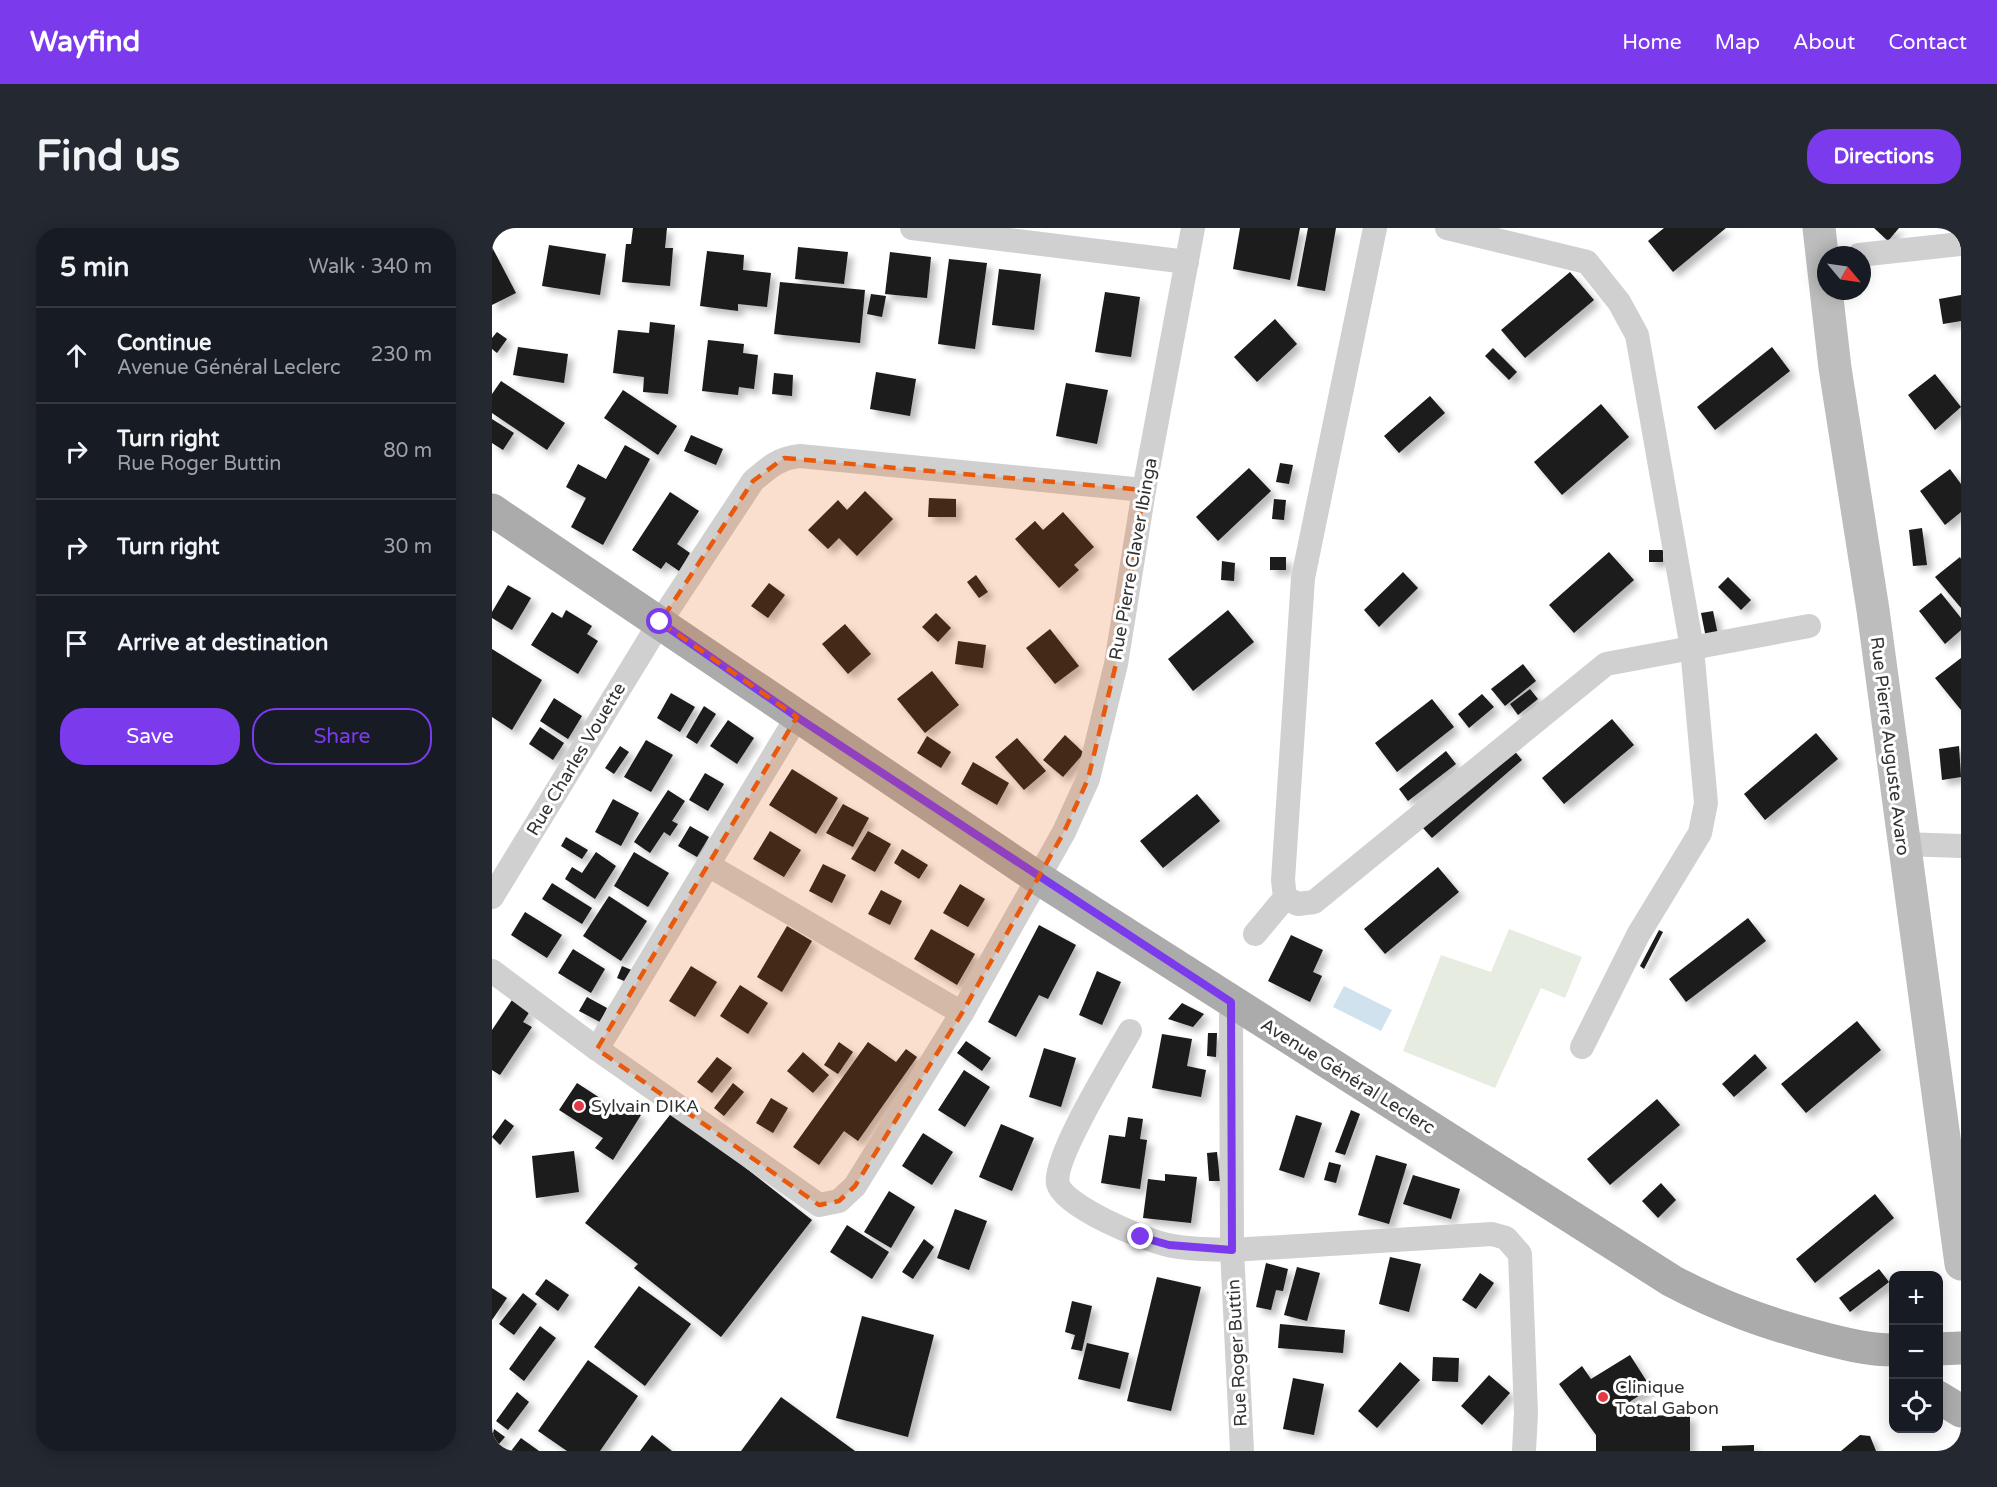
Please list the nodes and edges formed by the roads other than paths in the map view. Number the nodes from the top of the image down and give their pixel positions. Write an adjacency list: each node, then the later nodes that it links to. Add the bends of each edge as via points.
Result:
1 (912, 228): 7 (street)
2 (1193, 228): 7 (street, Rue Pierre Claver Ibinga)
3 (1375, 228): 20 (street, via 1303,578 1283,880)
4 (1448, 228): 13 (street, via 1587,262 1618,302 1637,335)
5 (1961, 244): 6 (street)
6 (1871, 254)
7 (1187, 262): 9 (street, Rue Pierre Claver Ibinga)
8 (1828, 300): 15 (street, Rue Pierre Auguste Avaro)
9 (1144, 490): 11 (street, Rue Charles Vouette, via 801,456 784,458 753,481); 18 (street, Rue Pierre Claver Ibinga, via 1116,664 1088,779)
10 (492, 510): 11 (main road, Avenue Général Leclerc)
11 (660, 622): 14 (main road, Avenue Général Leclerc); 19 (street, Rue Charles Vouette)
12 (1809, 626): 13 (street)
13 (1692, 648): 20 (street, via 1606,664 1314,902 1298,904); 26 (street, via 1706,803 1700,833 1638,935)
14 (797, 717): 17 (street); 18 (main road, Avenue Général Leclerc)
15 (1903, 844): 16 (street); 29 (street, Rue Pierre Auguste Avaro)
16 (1961, 846)
17 (708, 865): 24 (street); 27 (street)
18 (1038, 878): 23 (main road, Avenue Général Leclerc); 24 (street, Rue Pierre Claver Ibinga)
19 (492, 897)
20 (1285, 898): 21 (street)
21 (1255, 934)
22 (492, 971): 27 (street, Rue Pierre Claver Ibinga)
23 (1231, 1002): 28 (street, Rue Roger Buttin); 32 (main road, Avenue Général Leclerc, via 1672,1281 1720,1306 1768,1323)
24 (962, 1013): 27 (street, Rue Pierre Claver Ibinga, via 855,1186 839,1201 819,1204)
25 (1130, 1031): 28 (street, via 1066,1149 1058,1185 1076,1204 1141,1237 1177,1246)
26 (1582, 1047)
27 (597, 1049)
28 (1232, 1250): 35 (street, Rue Roger Buttin); 36 (street, via 1492,1234 1506,1238 1520,1254)
29 (1961, 1264)
30 (1961, 1348): 31 (main road)
31 (1943, 1349)
32 (1885, 1355)
33 (1943, 1400): 34 (main road)
34 (1961, 1411)
35 (1242, 1451)
36 (1524, 1451)

